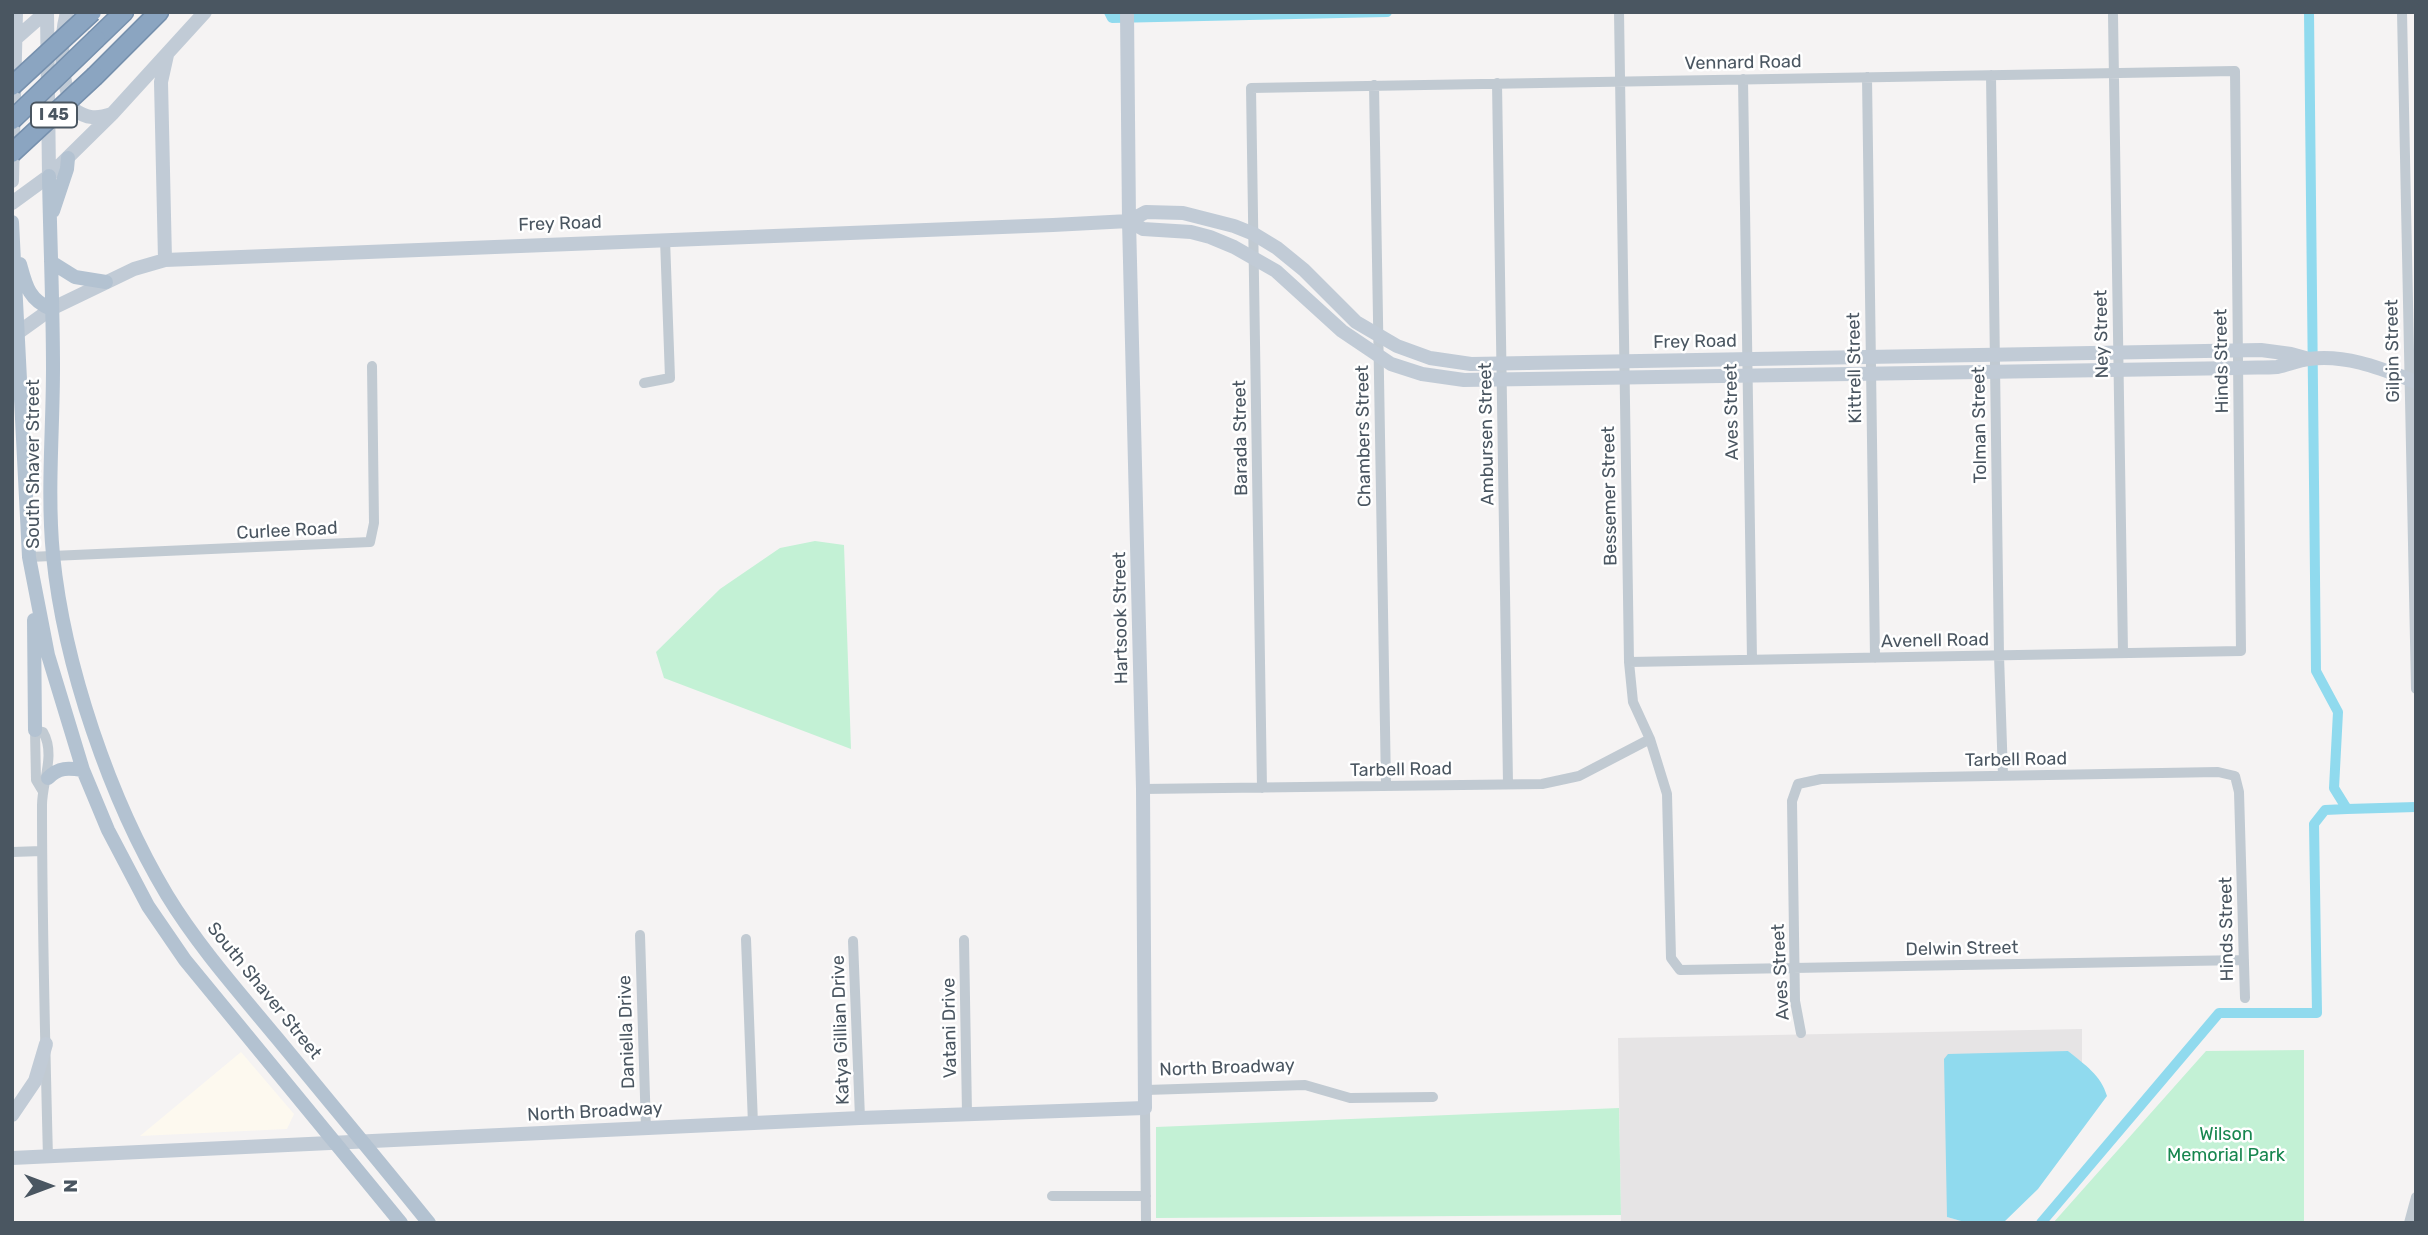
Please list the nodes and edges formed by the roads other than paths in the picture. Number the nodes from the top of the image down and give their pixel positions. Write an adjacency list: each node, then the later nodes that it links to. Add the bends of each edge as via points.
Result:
1 (16, 12): 12 (street)
2 (46, 12): 12 (street); 28 (street, South Shaver Street)
3 (67, 12): 24 (street, via 64,79 73,110 99,119)
4 (92, 12): 22 (highway, I 45, bridge)
5 (124, 12): 25 (highway, bridge)
6 (159, 12): 26 (highway, I 45, bridge)
7 (205, 12): 13 (street)
8 (1127, 12): 32 (street, Hartsook Street)
9 (2402, 12): 61 (street, Gilpin Street)
10 (1619, 13): 19 (street, Bessemer Street)
11 (2113, 15): 15 (street, Ney Street)
12 (14, 40): 29 (street)
13 (168, 51): 24 (street); 38 (street, via 161,82)
14 (2235, 71): 15 (street, Vennard Road); 44 (street, Hinds Street)
15 (2114, 73): 16 (street, Vennard Road); 45 (street, Ney Street)
16 (1991, 75): 17 (street, Vennard Road); 46 (street, Tolman Street)
17 (1867, 77): 18 (street, Vennard Road); 48 (street, Kittrell Street)
18 (1743, 79): 19 (street, Vennard Road); 50 (street, Aves Street)
19 (1619, 81): 20 (street, Vennard Road); 51 (street, Bessemer Street)
20 (1497, 83): 21 (street, Vennard Road); 52 (street, Ambursen Street)
21 (1374, 85): 23 (street, Vennard Road); 42 (street, Chambers Street)
22 (12, 86)
23 (1251, 88): 34 (street, Barada Street)
24 (112, 114): 27 (street)
25 (12, 120)
26 (12, 153)
27 (68, 158): 28 (street); 31 (main road)
28 (49, 176): 30 (street); 31 (main road, South Shaver Street)
29 (12, 181)
30 (12, 203)
31 (50, 219): 39 (main road, South Shaver Street)
32 (1129, 221): 34 (street, Frey Road, via 1146,212 1183,213); 36 (street, Frey Road); 37 (street, Frey Road, via 1143,229 1210,237); 87 (street, Hartsook Street)
33 (12, 222): 35 (main road, South Shaver Street)
34 (1254, 234): 37 (street, Barada Street); 42 (street, Frey Road, via 1304,270 1356,321)
35 (13, 236): 41 (main road, via 29,295); 43 (main road, South Shaver Street)
36 (665, 239): 38 (street, Frey Road); 62 (street, via 670,378)
37 (1254, 258): 47 (street, Frey Road); 86 (street, Barada Street)
38 (165, 260): 40 (street, Frey Road)
39 (51, 262): 40 (main road, via 75,276); 41 (main road, South Shaver Street)
40 (106, 282): 41 (street, Frey Road)
41 (51, 309): 43 (street, Frey Road); 65 (main road, South Shaver Street, via 49,503)
42 (1378, 333): 47 (street, Chambers Street); 52 (street, Frey Road, via 1430,358)
43 (15, 335): 64 (main road, South Shaver Street)
44 (2238, 350): 45 (street, Frey Road); 49 (street, Frey Road); 54 (street, Hinds Street)
45 (2118, 353): 46 (street, Frey Road); 55 (street, Ney Street)
46 (1995, 355): 48 (street, Frey Road); 56 (street, Tolman Street)
47 (1379, 356): 60 (street, Frey Road, via 1422,374); 85 (street, Chambers Street)
48 (1871, 357): 50 (street, Frey Road); 57 (street, Kittrell Street)
49 (2314, 358): 54 (street, Frey Road, via 2278,367); 61 (street, Frey Road, via 2355,361)
50 (1747, 360): 51 (street, Frey Road); 58 (street, Aves Street)
51 (1624, 362): 52 (street, Frey Road); 59 (street, Bessemer Street)
52 (1502, 363): 60 (street, Ambursen Street)
53 (372, 366): 65 (street, Curlee Road, via 374,523 370,542)
54 (2238, 368): 55 (street, Frey Road); 68 (street, Hinds Street)
55 (2119, 370): 56 (street, Frey Road); 69 (street, Ney Street)
56 (1995, 372): 57 (street, Frey Road); 70 (street, Tolman Street)
57 (1871, 374): 58 (street, Frey Road); 71 (street, Kittrell Street)
58 (1748, 376): 59 (street, Frey Road); 72 (street, Aves Street)
59 (1624, 379): 60 (street, Frey Road); 73 (street, Bessemer Street)
60 (1502, 381): 83 (street, Ambursen Street)
61 (2413, 381): 75 (street, Gilpin Street)
62 (644, 383)
63 (12, 391): 64 (main road)
64 (22, 415): 66 (main road, South Shaver Street)
65 (53, 556): 66 (street, Curlee Road); 74 (main road, South Shaver Street)
66 (29, 558): 67 (main road, South Shaver Street)
67 (34, 587): 76 (main road, South Shaver Street); 77 (main road)
68 (2241, 651): 69 (street, Avenell Road)
69 (2123, 653): 70 (street, Avenell Road)
70 (1999, 655): 71 (street, Avenell Road); 80 (street, Tolman Street)
71 (1875, 658): 72 (street, Avenell Road)
72 (1752, 660): 73 (street, Avenell Road)
73 (1629, 662): 78 (street, Bessemer Street, via 1633,702)
74 (79, 684): 76 (main road); 88 (main road, South Shaver Street, via 96,742)
75 (2416, 689)
76 (58, 690): 79 (main road, South Shaver Street)
77 (35, 730): 82 (street, via 36,780)
78 (1650, 740): 83 (street, Tarbell Road, via 1579,776 1542,784); 98 (street, Bessemer Street, via 1668,793 1671,958)
79 (83, 770): 82 (main road, via 55,770); 91 (main road, South Shaver Street)
80 (2003, 776): 81 (street, Tarbell Road, via 2218,772); 84 (street, Tarbell Road, via 1821,779)
81 (2235, 776): 96 (street, Hinds Street)
82 (45, 784): 89 (street)
83 (1508, 784): 85 (street, Tarbell Road)
84 (1798, 784): 97 (street, Aves Street, via 1792,801)
85 (1386, 786): 86 (street, Tarbell Road)
86 (1262, 788): 87 (street, Tarbell Road)
87 (1143, 789): 104 (street, Hartsook Street)
88 (142, 848): 91 (main road); 99 (main road, South Shaver Street, via 167,895)
89 (42, 851): 90 (street); 103 (street)
90 (12, 852)
91 (123, 858): 101 (main road, South Shaver Street, via 155,917)
92 (640, 935): 111 (street, Daniella Drive)
93 (746, 939): 110 (street)
94 (964, 940): 107 (street, Vatani Drive)
95 (853, 941): 109 (street, Katya Gillian Drive)
96 (2244, 960): 97 (street, Delwin Street); 100 (street, Hinds Street)
97 (1795, 968): 98 (street, Delwin Street); 102 (street, Aves Street)
98 (1680, 970)
99 (240, 994): 101 (main road); 112 (main road, South Shaver Street)
100 (2245, 998)
101 (223, 1007): 113 (main road, South Shaver Street)
102 (1801, 1033)
103 (46, 1044): 108 (street, via 35,1081); 115 (street)
104 (1146, 1090): 105 (street, North Broadway, via 1305,1085 1350,1098); 106 (street, Hartsook Street)
105 (1433, 1097)
106 (1145, 1108): 107 (street, North Broadway); 117 (street, Hartsook Street)
107 (967, 1114): 109 (street, North Broadway)
108 (12, 1115)
109 (860, 1118): 110 (street, North Broadway)
110 (753, 1124): 111 (street, North Broadway)
111 (646, 1129): 112 (street, North Broadway)
112 (363, 1142): 113 (street, North Broadway); 120 (main road, South Shaver Street)
113 (336, 1143): 115 (street, North Broadway); 119 (main road, South Shaver Street)
114 (12, 1158): 115 (street, North Broadway)
115 (48, 1158)
116 (1052, 1196): 117 (street)
117 (1146, 1196): 121 (street, Hartsook Street)
118 (2416, 1198): 122 (street)
119 (401, 1223)
120 (429, 1223)
121 (1146, 1223)
122 (2409, 1223)

